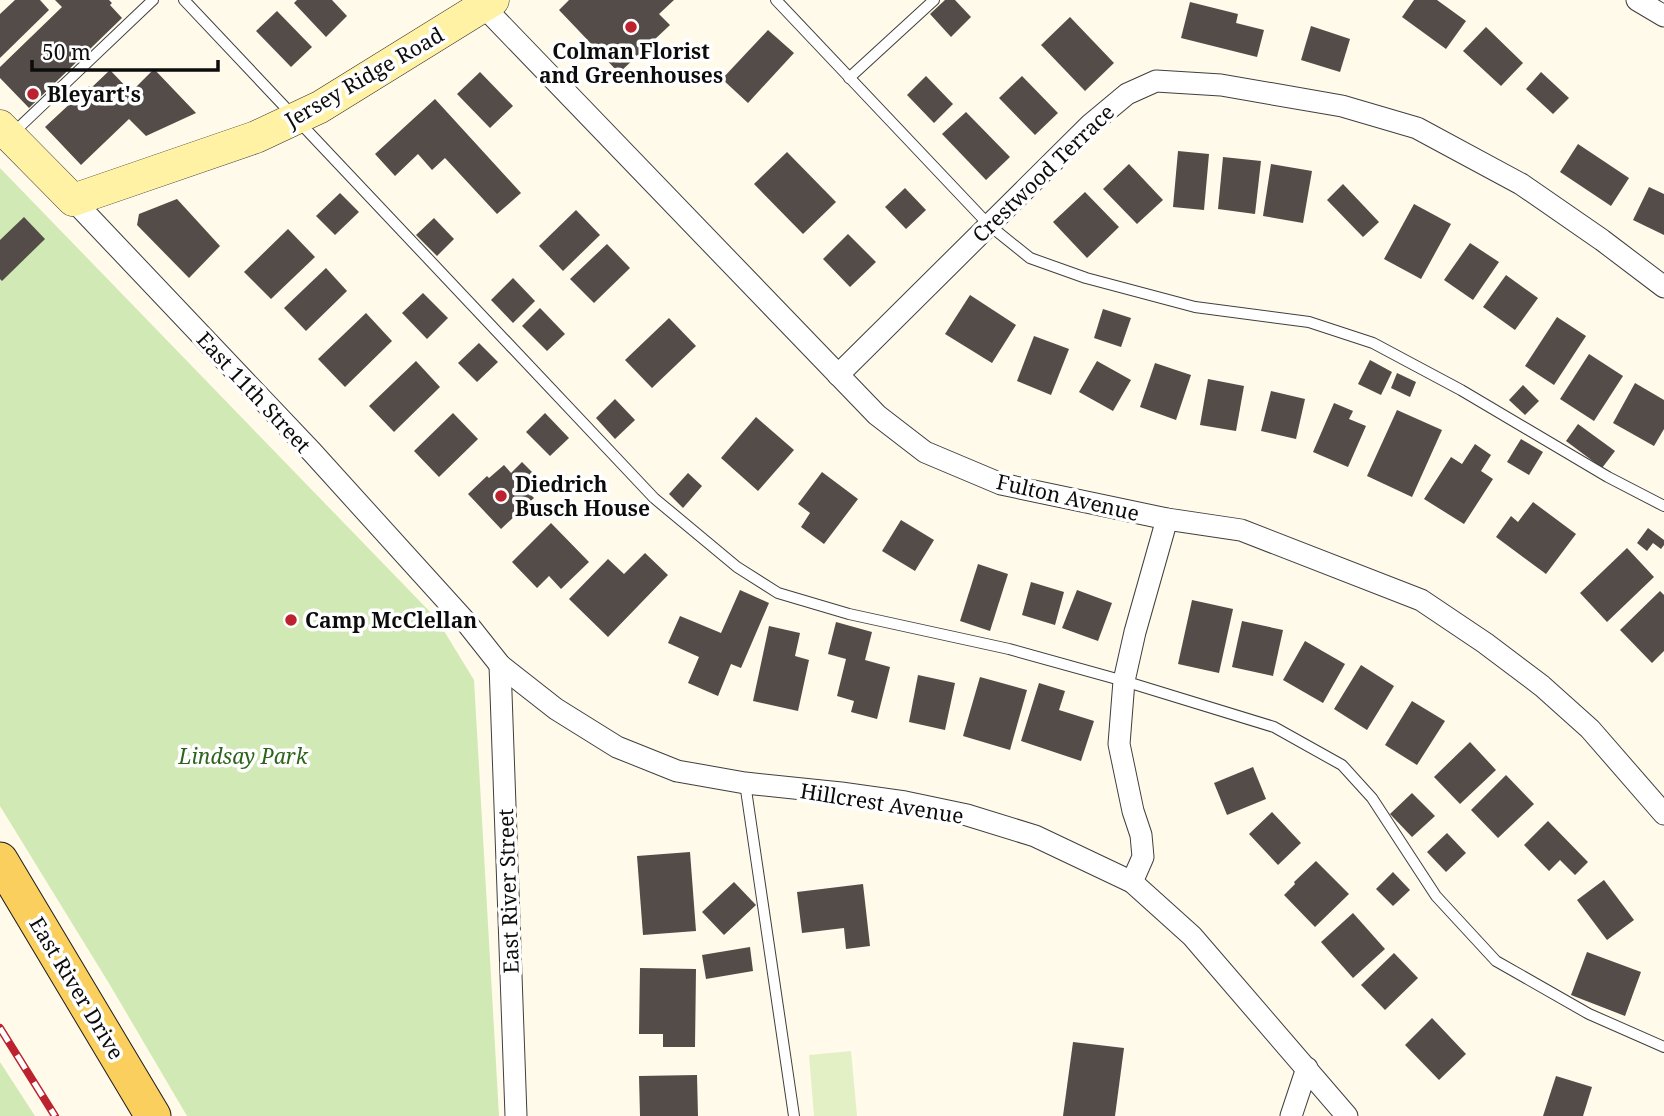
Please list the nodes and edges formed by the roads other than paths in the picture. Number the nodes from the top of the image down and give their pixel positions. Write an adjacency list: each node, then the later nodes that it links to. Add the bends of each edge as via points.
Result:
1 (153, 0): 10 (lane)
2 (184, 0): 9 (lane)
3 (776, 0): 8 (lane)
4 (934, 0): 8 (lane)
5 (1637, 0): 7 (street)
6 (484, 2): 9 (street, Jersey Ridge Road); 14 (street, Fulton Avenue)
7 (1664, 16)
8 (849, 78): 12 (lane)
9 (296, 119): 11 (street, Jersey Ridge Road); 18 (lane, via 653,498 737,567 778,593 849,614 1009,649)
10 (5, 131): 11 (street, East 11th Street)
11 (73, 200): 17 (street, East 11th Street, via 330,472)
12 (989, 225): 13 (street, Crestwood Terrace, via 1127,94 1156,81 1221,85 1342,106 1417,128 1521,184); 14 (street, Crestwood Terrace); 15 (lane, via 1030,258 1086,278 1195,307 1308,322 1373,343)
13 (1664, 287)
14 (838, 375): 16 (street, Fulton Avenue, via 877,415 925,452 1001,484)
15 (1664, 506)
16 (1167, 519): 18 (street); 20 (street, Fulton Avenue, via 1241,530 1421,600 1542,686 1590,729)
17 (500, 665): 19 (street, Hillcrest Avenue, via 556,709 617,747 677,771); 26 (street, East River Street)
18 (1124, 681): 22 (street, via 1119,744 1143,857); 23 (lane, via 1274,727 1342,765 1372,798 1436,896 1496,961 1589,1014)
19 (745, 783): 22 (street, Hillcrest Avenue, via 905,802 967,815 1035,836); 27 (lane)
20 (1664, 814)
21 (0, 860): 25 (main road, East River Drive)
22 (1132, 882): 24 (street, Hillcrest Avenue, via 1192,936)
23 (1664, 1047)
24 (1307, 1068): 28 (street); 29 (street, Hillcrest Avenue)
25 (153, 1116)
26 (516, 1116)
27 (794, 1116)
28 (1291, 1116)
29 (1347, 1116)

